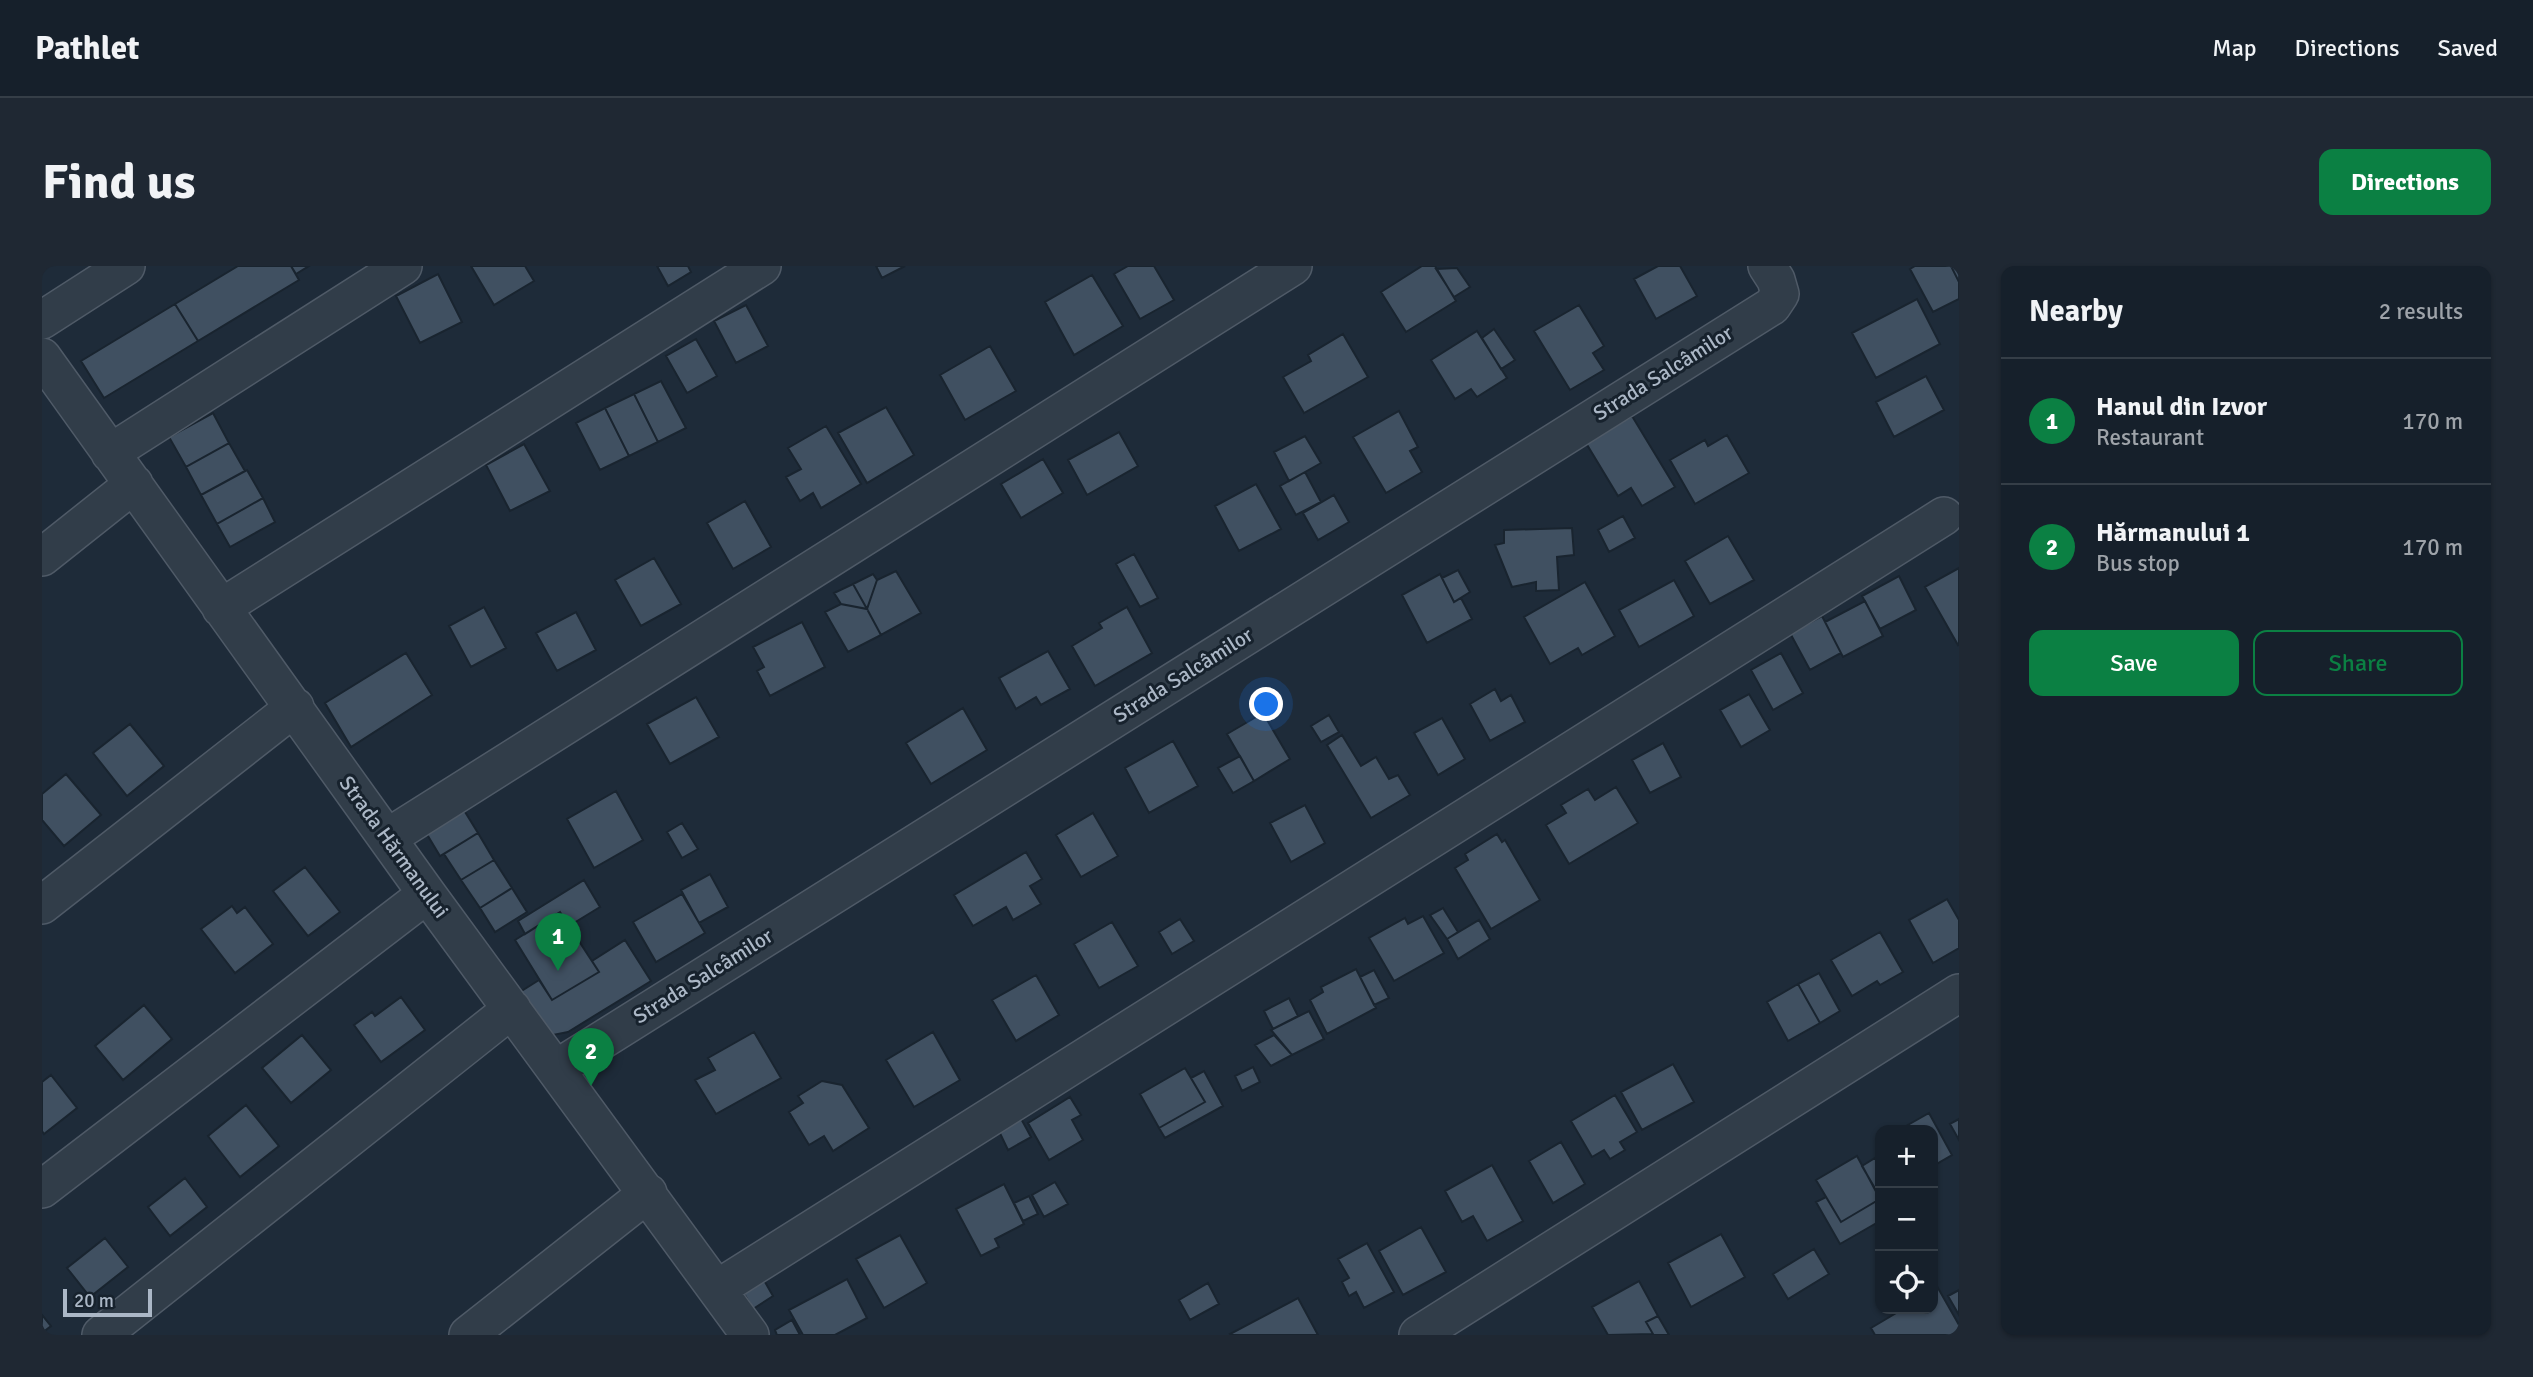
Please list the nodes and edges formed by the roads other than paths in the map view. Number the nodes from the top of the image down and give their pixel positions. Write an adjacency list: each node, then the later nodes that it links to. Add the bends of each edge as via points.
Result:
1 (126, 266): 6 (street)
2 (403, 266): 8 (street)
3 (762, 266): 12 (street)
4 (1293, 266): 14 (street)
5 (1767, 266): 19 (street, Strada Salcâmilor, via 1780,294 1772,306)
6 (42, 320)
7 (42, 357): 8 (street, Strada Hărmanului)
8 (110, 453): 9 (street, Strada Hărmanului)
9 (134, 484): 11 (street); 12 (street, Strada Hărmanului)
10 (1944, 516): 22 (street)
11 (42, 557)
12 (221, 608): 13 (street, Strada Hărmanului)
13 (295, 707): 14 (street, Strada Hărmanului); 16 (street)
14 (387, 838): 15 (street, Strada Hărmanului)
15 (427, 894): 18 (street, Strada Hărmanului); 20 (street)
16 (42, 905)
17 (1959, 993): 26 (street)
18 (512, 1009): 19 (street, Strada Hărmanului); 23 (street)
19 (556, 1069): 21 (street, Strada Hărmanului)
20 (42, 1189)
21 (648, 1193): 22 (street, Strada Hărmanului); 24 (street)
22 (717, 1289): 25 (street, Strada Hărmanului)
23 (101, 1335)
24 (468, 1335)
25 (750, 1335)
26 (1418, 1335)

